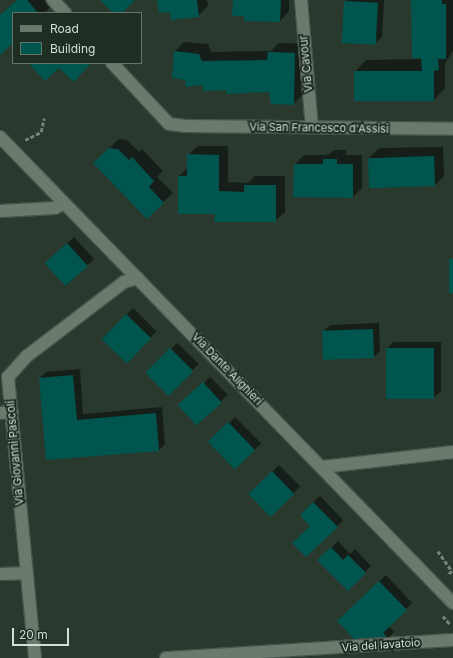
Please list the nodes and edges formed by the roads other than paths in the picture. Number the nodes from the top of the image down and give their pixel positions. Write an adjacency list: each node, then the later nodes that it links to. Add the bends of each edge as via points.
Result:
1 (53, 0): 3 (street)
2 (301, 0): 5 (street, Via Cavour)
3 (64, 12)
4 (113, 64): 5 (street, Via San Francesco d'Assisi, via 169,124)
5 (312, 128): 6 (street, Via San Francesco d'Assisi)
6 (453, 129)
7 (0, 137): 8 (street, Via Dante Alighieri)
8 (64, 203): 9 (street, via 55,208); 10 (street, Via Dante Alighieri)
9 (0, 211)
10 (137, 278): 11 (street, Via Giovanni Pascoli, via 124,282 27,356 8,376); 13 (street, Via Dante Alighieri)
11 (6, 413): 14 (street, Via Giovanni Pascoli)
12 (453, 452): 13 (street)
13 (322, 467): 16 (street, Via Dante Alighieri)
14 (25, 573): 15 (street); 18 (street, Via Giovanni Pascoli)
15 (0, 574)
16 (453, 603)
17 (453, 640): 19 (street, Via del lavatoio)
18 (35, 658)
19 (166, 658)

